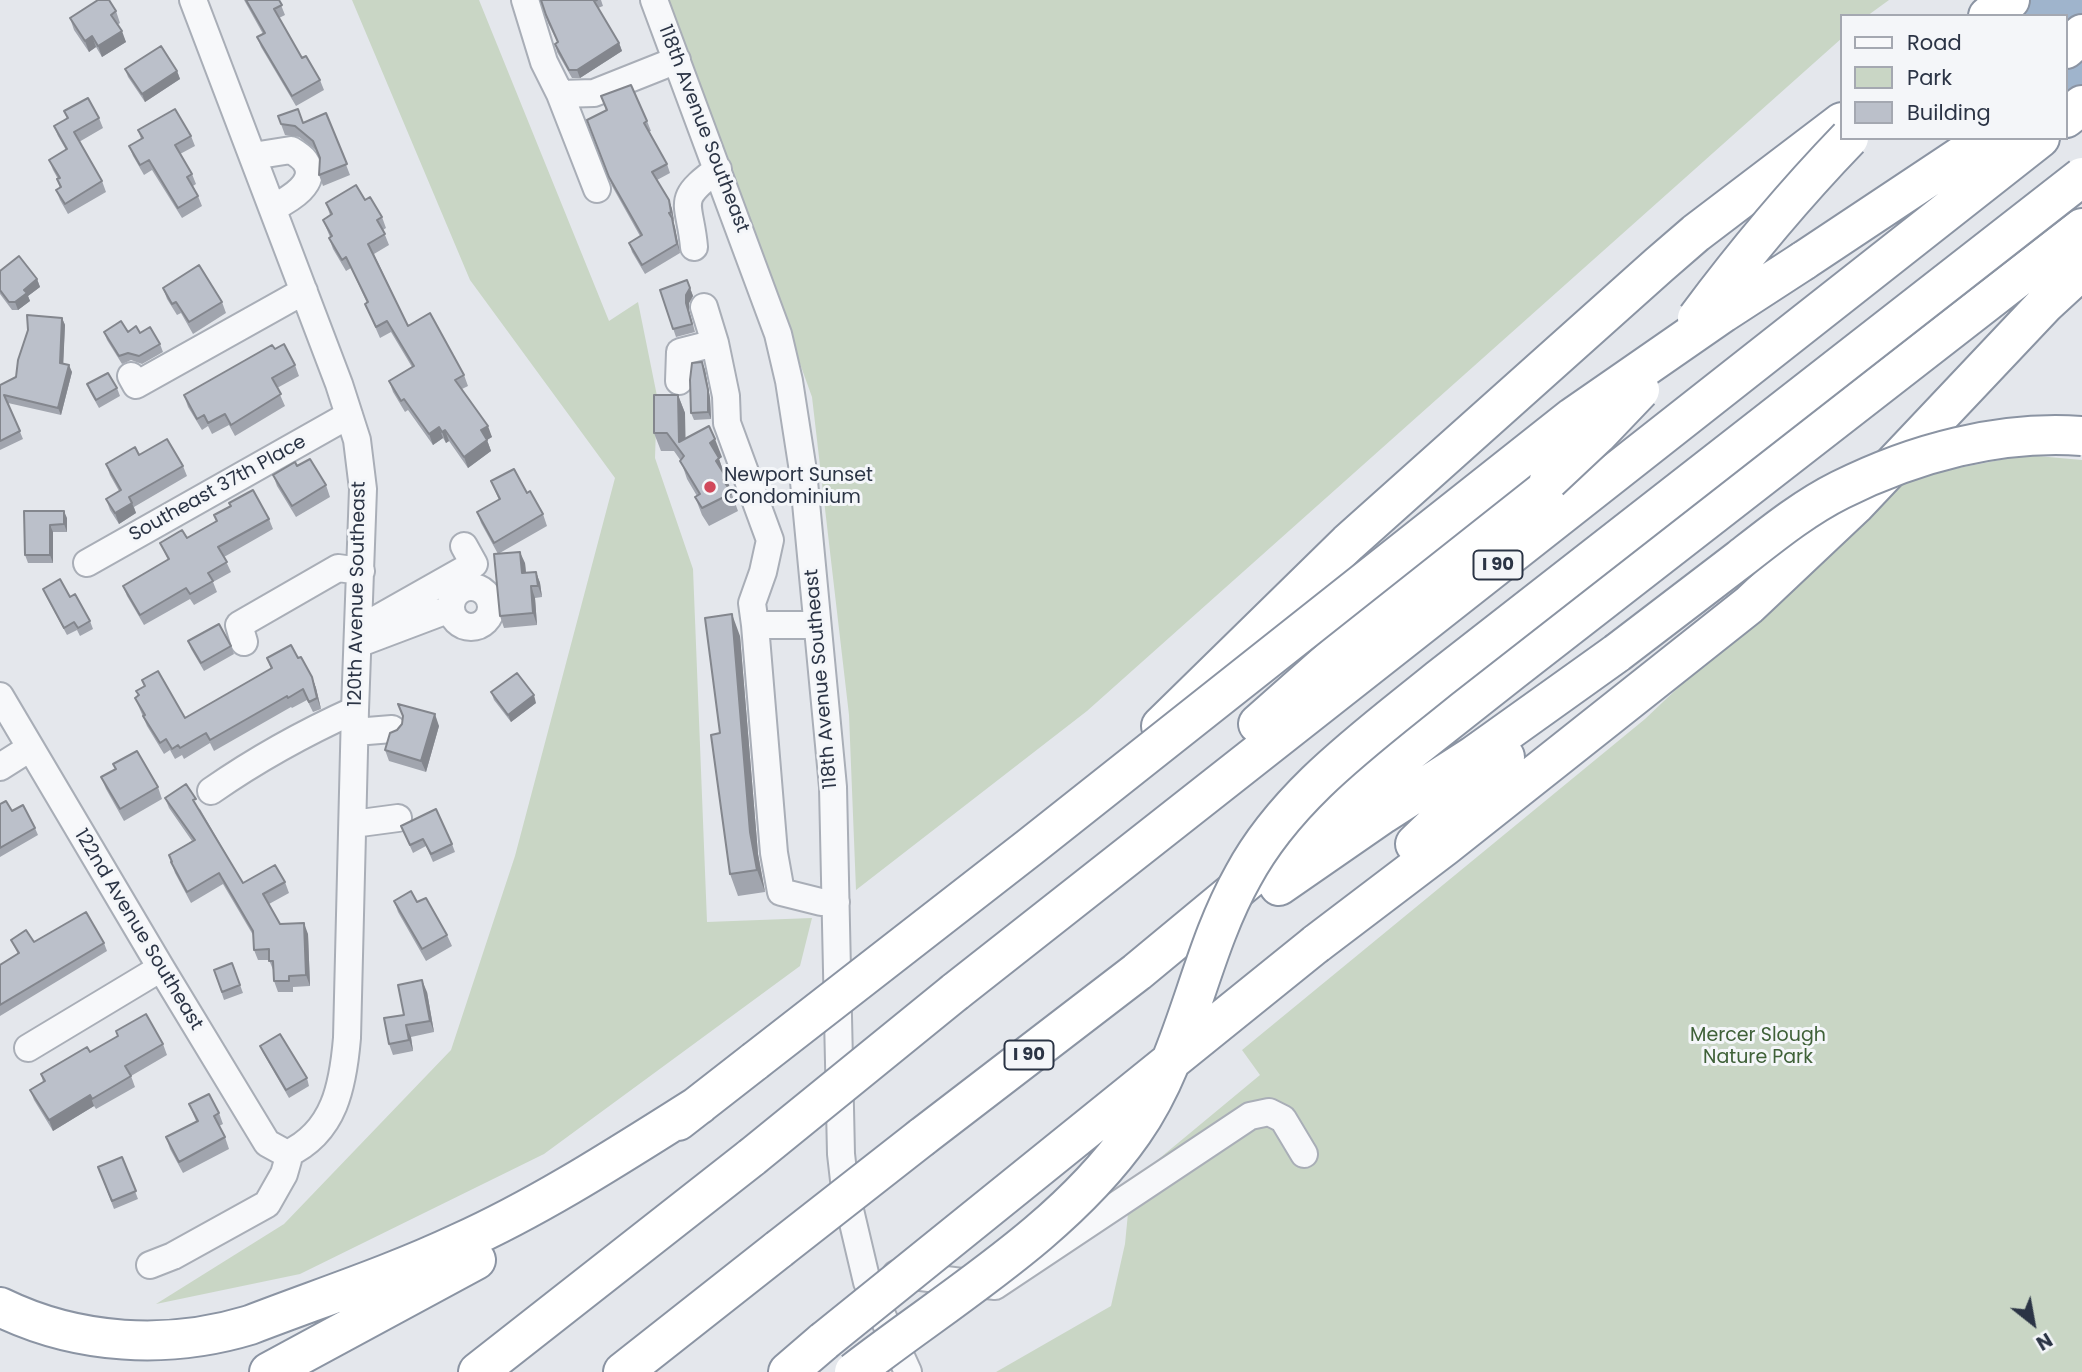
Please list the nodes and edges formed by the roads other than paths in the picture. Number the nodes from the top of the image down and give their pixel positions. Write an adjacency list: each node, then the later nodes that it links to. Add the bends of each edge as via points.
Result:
1 (193, 0): 18 (street, 120th Avenue Southeast)
2 (525, 0): 10 (street, via 544,62)
3 (654, 0): 9 (street, 118th Avenue Southeast)
4 (2012, 0): 5 (highway); 6 (highway)
5 (1991, 14)
6 (1996, 14)
7 (2082, 34): 8 (highway)
8 (2068, 47)
9 (677, 60): 10 (street, via 594,93); 19 (street, 118th Avenue Southeast)
10 (560, 94): 21 (street)
11 (2082, 105): 12 (highway)
12 (2068, 116)
13 (1840, 124): 51 (highway, bridge, via 1649,274 1348,543)
14 (1847, 140): 56 (highway, bridge, via 1774,220 1661,366 1597,435 1549,480 1372,623)
15 (1947, 140): 25 (highway, via 1847,213)
16 (1985, 140): 25 (highway)
17 (2037, 140): 56 (highway, I 90)
18 (253, 156): 22 (street, 120th Avenue Southeast); 22 (street, via 291,150 309,170 300,192)
19 (718, 169): 24 (street, via 690,193 686,209); 39 (street, 118th Avenue Southeast, via 778,334 789,380 803,471)
20 (2082, 177): 70 (highway, bridge, via 1439,679 1299,800 1243,875 1170,1067 1120,1150 1044,1228)
21 (597, 189)
22 (273, 208): 27 (street, 120th Avenue Southeast)
23 (2082, 228): 55 (highway, I 90, bridge, via 1501,680)
24 (694, 247)
25 (1803, 261): 51 (highway, bridge, via 1573,417)
26 (2082, 270): 53 (highway, bridge, via 1855,505 1749,605)
27 (304, 291): 30 (street, via 136,384); 32 (street, 120th Avenue Southeast)
28 (704, 307): 29 (street)
29 (715, 343): 31 (street, via 680,352); 38 (street, via 727,423 769,540 752,603)
30 (131, 376)
31 (679, 381)
32 (349, 415): 35 (street, Southeast 37th Place); 36 (street, 120th Avenue Southeast, via 363,489)
33 (2082, 436): 42 (highway, bridge, via 2010,437 1973,444 1888,469 1839,490 1791,520)
34 (464, 546): 40 (street, via 474,564)
35 (86, 563)
36 (361, 571): 40 (street, 120th Avenue Southeast); 41 (street, via 338,568 239,625)
37 (450, 609): 40 (street)
38 (755, 625): 39 (street); 52 (street, via 781,892)
39 (817, 625): 52 (street, 118th Avenue Southeast, via 833,787)
40 (358, 637): 44 (street, 120th Avenue Southeast)
41 (244, 642)
42 (1617, 653): 53 (highway, via 1452,806); 55 (highway, bridge, via 1225,923)
43 (0, 696): 46 (street, 122nd Avenue Southeast)
44 (355, 721): 45 (street); 48 (street, via 306,732); 50 (street, 120th Avenue Southeast)
45 (392, 729)
46 (30, 748): 47 (street); 54 (street, 122nd Avenue Southeast)
47 (0, 767)
48 (211, 791)
49 (398, 818): 50 (street)
50 (353, 824): 59 (street, 120th Avenue Southeast, via 344,1074 320,1130)
51 (1030, 847): 58 (highway, bridge)
52 (836, 902): 71 (street, 118th Avenue Southeast, via 845,1189 867,1282)
53 (1316, 944): 65 (highway, bridge)
54 (161, 968): 57 (street); 59 (street, 122nd Avenue Southeast, via 267,1143)
55 (1137, 972): 69 (highway, I 90, bridge)
56 (955, 992): 61 (highway, I 90, bridge)
57 (28, 1048)
58 (699, 1105): 64 (highway, via 570,1185 460,1243 224,1333 180,1340 88,1337); 66 (highway, via 571,1205)
59 (287, 1154): 62 (street, via 285,1174 267,1204)
60 (1304, 1154): 63 (street, via 1283,1119 1269,1112 1250,1116 995,1286)
61 (658, 1232): 67 (highway); 68 (highway, I 90)
62 (150, 1265)
63 (891, 1274)
64 (0, 1307)
65 (789, 1371)
66 (269, 1372)
67 (451, 1372)
68 (478, 1372)
69 (623, 1372)
70 (854, 1372)
71 (908, 1372)

